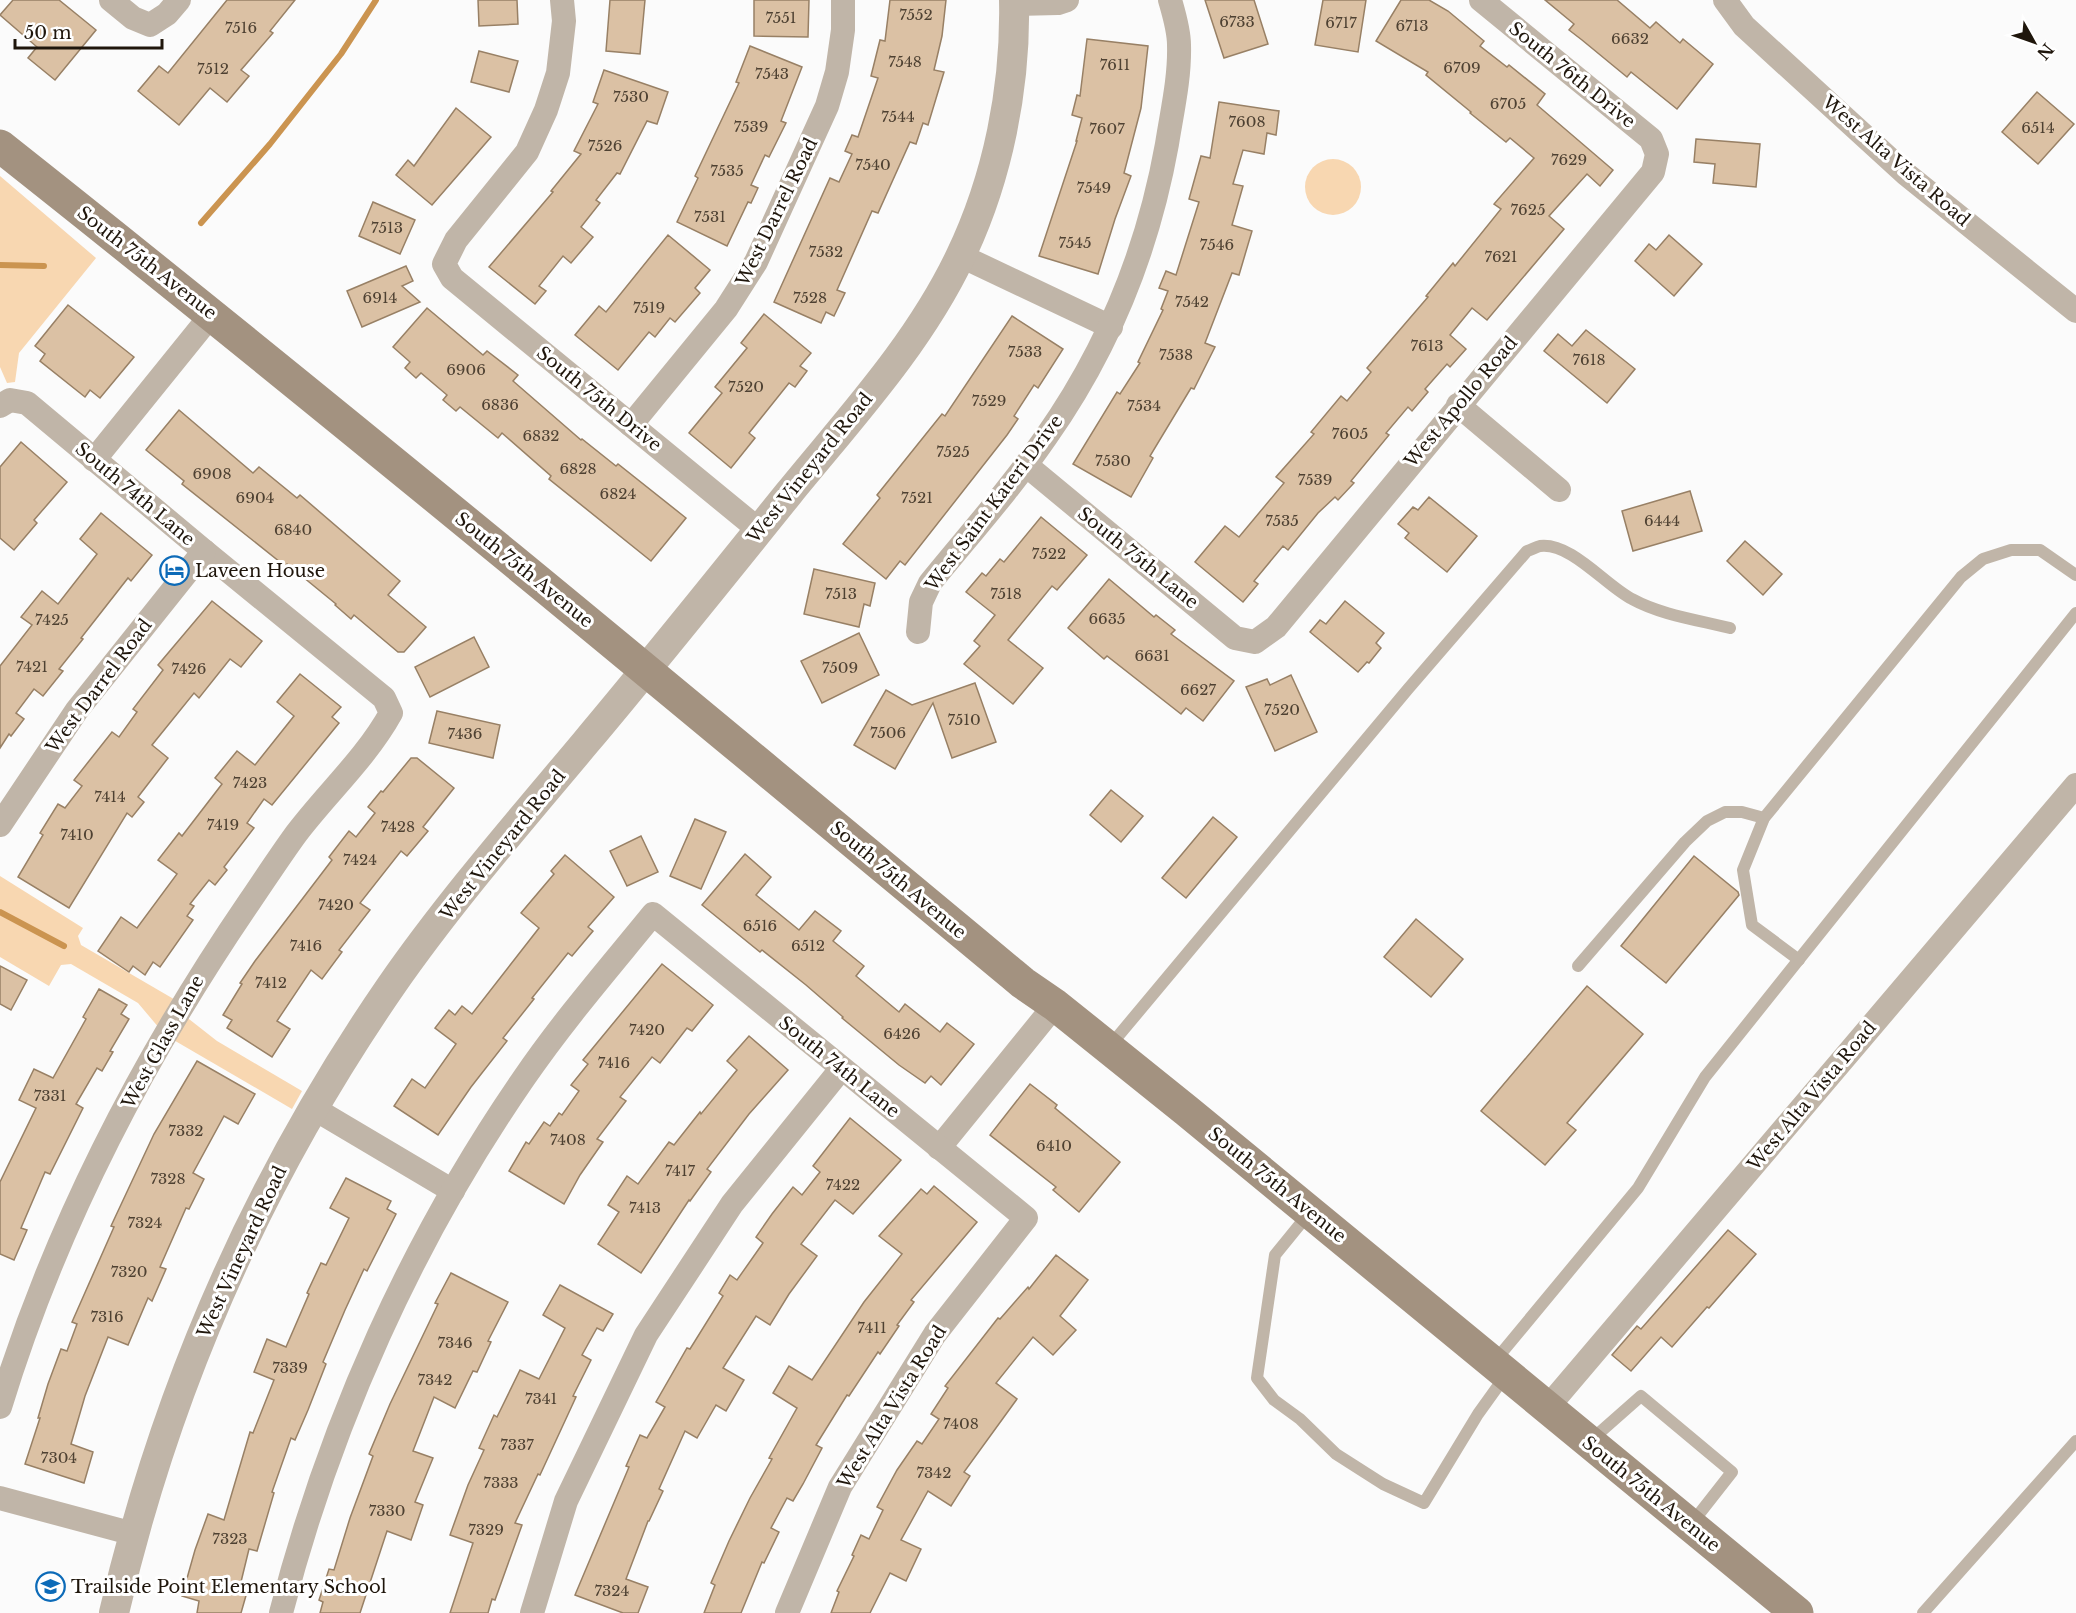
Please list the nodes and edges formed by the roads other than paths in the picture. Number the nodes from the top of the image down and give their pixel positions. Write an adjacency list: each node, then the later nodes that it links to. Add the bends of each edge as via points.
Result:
1 (111, 0): 2 (street, via 150,25 167,14)
2 (178, 0)
3 (562, 0): 18 (street, South 75th Drive, via 564,21 558,73 527,152 456,240 444,264 452,279)
4 (843, 0): 18 (street, West Darrel Road, via 839,61 827,106 756,262 726,309)
5 (1067, 0): 9 (street)
6 (1170, 0): 15 (street, West Saint Kateri Drive, via 1179,43 1178,68 1161,173 1135,268)
7 (1481, 0): 11 (street, South 76th Drive, via 1651,139)
8 (1725, 0): 13 (street, West Alta Vista Road, via 1744,26 1906,174)
9 (1014, 2): 12 (street, West Vineyard Road, via 1014,54 1001,140)
10 (0, 146): 14 (main road, South 75th Avenue)
11 (1657, 154): 17 (street, West Apollo Road, via 1653,172)
12 (961, 256): 15 (street); 22 (street, West Vineyard Road, via 934,305 884,377)
13 (2076, 311)
14 (212, 314): 19 (street); 29 (main road, South 75th Avenue)
15 (1111, 327): 20 (street, West Saint Kateri Drive, via 1081,384)
16 (5, 403): 19 (street, South 74th Lane, via 27,403)
17 (1458, 405): 21 (street); 28 (street, West Apollo Road, via 1276,627)
18 (631, 425): 22 (street, South 75th Drive)
19 (94, 460): 23 (street, South 74th Lane)
20 (1026, 465): 27 (street, West Saint Kateri Drive, via 930,583 921,602); 28 (street, South 75th Lane, via 1235,638)
21 (1559, 490)
22 (759, 530): 29 (street, West Vineyard Road)
23 (204, 551): 30 (street, South 74th Lane, via 384,698); 33 (street, West Darrel Road, via 77,710)
24 (2076, 575): 32 (lane, via 2040,550 2011,550 1983,559 1961,577)
25 (2076, 613): 34 (lane)
26 (1730, 628): 37 (lane, via 1631,599 1569,553 1540,546 1527,551)
27 (918, 632)
28 (1255, 642)
29 (646, 670): 36 (main road, South 75th Avenue, via 1023,984); 39 (street, West Vineyard Road, via 429,935 370,1017)
30 (391, 713): 45 (street, West Glass Lane, via 380,733 296,834 204,968 134,1090 51,1267 16,1354)
31 (2076, 785): 46 (street, West Alta Vista Road)
32 (1764, 818): 34 (lane, via 1743,870 1752,925); 35 (lane, via 1725,812 1707,821)
33 (0, 825)
34 (1799, 960): 44 (lane, via 1705,1077 1638,1188)
35 (1578, 966)
36 (1055, 1005): 37 (main road, South 75th Avenue); 40 (street)
37 (1108, 1048): 42 (main road, South 75th Avenue)
38 (842, 1069): 40 (street, South 74th Lane); 41 (street, South 74th Lane, via 653,914 530,1069); 54 (street, via 732,1204 646,1335 566,1501)
39 (313, 1108): 41 (street); 51 (street, West Vineyard Road, via 272,1184 190,1364)
40 (939, 1148): 43 (street, South 74th Lane)
41 (453, 1191): 53 (street, via 396,1298 344,1417 299,1542)
42 (1310, 1212): 44 (main road, South 75th Avenue); 44 (lane, via 1275,1255 1257,1378 1274,1400 1336,1454 1383,1484 1424,1503 1478,1414)
43 (1026, 1218): 55 (street, West Alta Vista Road, via 934,1334 840,1487)
44 (1500, 1369): 46 (main road, South 75th Avenue)
45 (0, 1407)
46 (1547, 1408): 48 (main road, South 75th Avenue)
47 (2076, 1441): 57 (lane)
48 (1589, 1442): 50 (main road, South 75th Avenue); 50 (lane, via 1641,1396 1732,1472)
49 (0, 1498): 51 (street)
50 (1690, 1526): 56 (main road, South 75th Avenue)
51 (134, 1534): 52 (street, West Vineyard Road)
52 (114, 1613)
53 (281, 1613)
54 (532, 1613)
55 (787, 1613)
56 (1797, 1613)
57 (1923, 1613)

